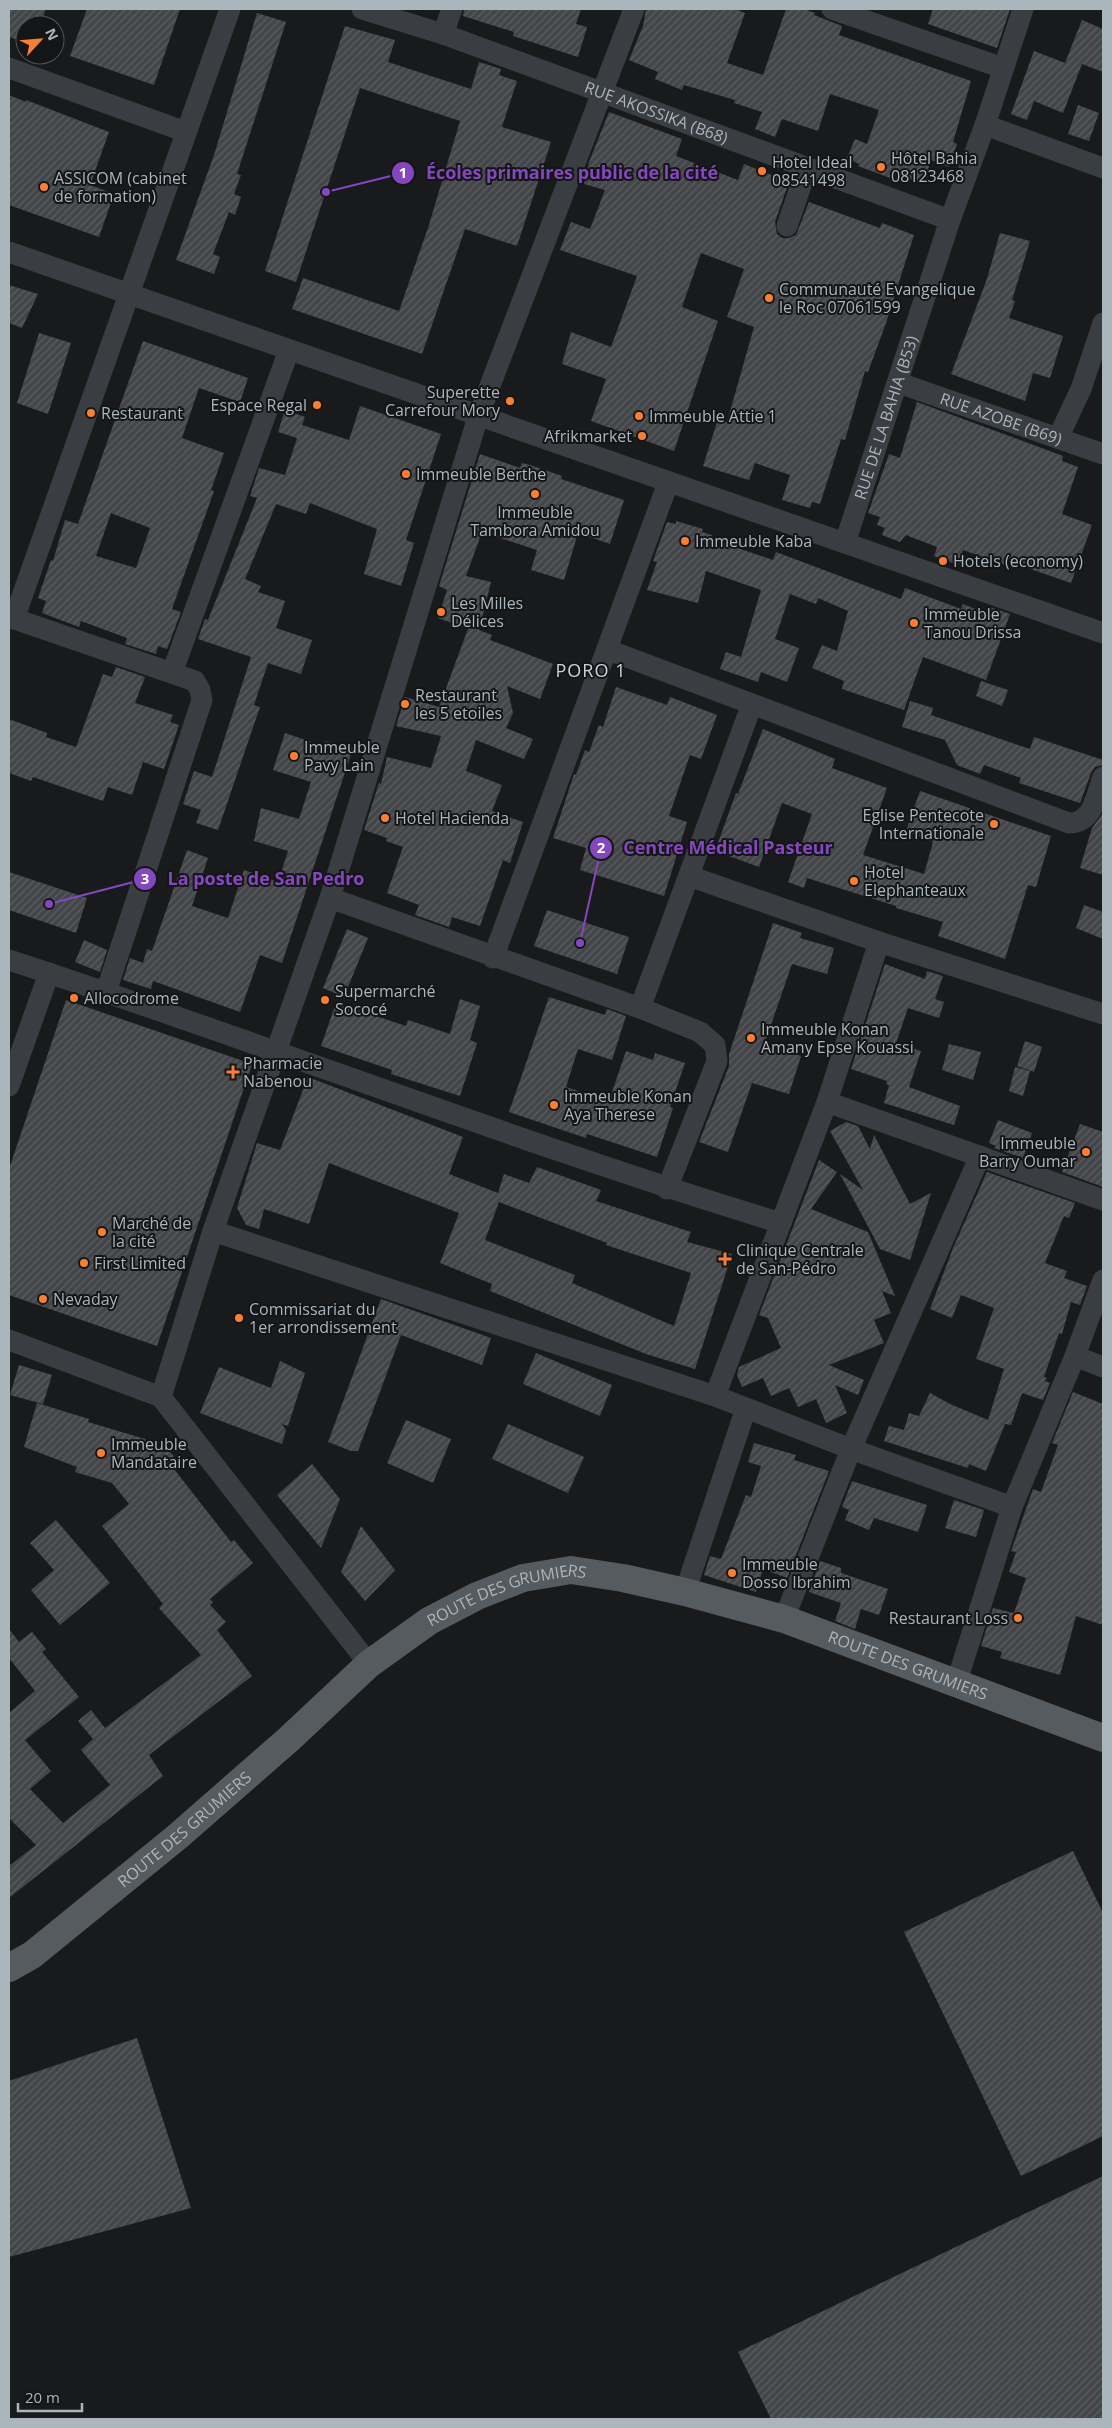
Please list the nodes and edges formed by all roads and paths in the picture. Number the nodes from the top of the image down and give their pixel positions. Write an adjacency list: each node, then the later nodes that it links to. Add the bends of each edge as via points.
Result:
1 (230, 9): 12 (street)
2 (362, 9): 7 (street, RUE AKOSSIKA (B68))
3 (452, 9): 7 (street)
4 (634, 9): 10 (street)
5 (832, 9): 9 (street)
6 (1023, 9): 9 (street, RUE DE LA BAHIA (B53))
7 (443, 34): 10 (street, RUE AKOSSIKA (B68))
8 (9, 68): 12 (street)
9 (1002, 68): 11 (street, RUE DE LA BAHIA (B53))
10 (603, 93): 13 (street, RUE AKOSSIKA (B68)); 22 (street)
11 (985, 125): 14 (street); 15 (street, RUE DE LA BAHIA (B53))
12 (186, 132): 18 (street)
13 (807, 168): 15 (street, RUE AKOSSIKA (B68)); 16 (street)
14 (1103, 168)
15 (950, 220): 21 (street, RUE DE LA BAHIA (B53))
16 (786, 226)
17 (9, 252): 18 (street)
18 (130, 293): 20 (street); 27 (street)
19 (1103, 323): 23 (street, via 1081,389)
20 (289, 350): 22 (street); 30 (street)
21 (899, 383): 23 (street, RUE AZOBE (B69)); 26 (street, RUE DE LA BAHIA (B53))
22 (478, 417): 25 (street); 34 (street)
23 (1058, 438): 24 (street, RUE AZOBE (B69))
24 (1103, 454)
25 (668, 483): 26 (street); 29 (street)
26 (846, 543): 28 (street)
27 (11, 618): 30 (street)
28 (1103, 633)
29 (608, 650): 31 (street); 36 (street)
30 (172, 673): 39 (street, via 195,681 202,700)
31 (752, 704): 32 (street, via 1069,823 1079,823 1088,816); 33 (street)
32 (1103, 776)
33 (690, 876): 35 (street); 40 (street)
34 (330, 898): 36 (street); 42 (street)
35 (879, 942): 41 (street); 44 (street)
36 (493, 958): 40 (street)
37 (9, 960): 38 (street)
38 (49, 973): 39 (street); 43 (street)
39 (106, 992): 42 (street)
40 (640, 1008): 46 (street, via 700,1032 714,1045 717,1061)
41 (1103, 1014)
42 (277, 1052): 46 (street); 49 (street)
43 (9, 1086)
44 (827, 1102): 45 (street); 48 (street)
45 (980, 1156): 47 (street); 57 (street)
46 (667, 1188): 48 (street)
47 (1103, 1200)
48 (781, 1223): 54 (street)
49 (213, 1231): 54 (street); 55 (street)
50 (1103, 1280): 52 (street)
51 (9, 1340): 55 (street)
52 (1075, 1356): 53 (street); 58 (street)
53 (1103, 1367)
54 (715, 1396): 56 (street)
55 (160, 1397): 61 (street)
56 (746, 1408): 57 (street); 59 (street)
57 (851, 1449): 58 (street); 60 (street)
58 (1012, 1507): 62 (street)
59 (685, 1592): 60 (main road, ROUTE DES GRUMIERS); 61 (main road, ROUTE DES GRUMIERS, via 571,1570 523,1578 477,1596 429,1621)
60 (784, 1619): 62 (main road, ROUTE DES GRUMIERS)
61 (369, 1664): 64 (main road, ROUTE DES GRUMIERS, via 177,1837 32,1955)
62 (956, 1684): 63 (main road, ROUTE DES GRUMIERS)
63 (1103, 1738)
64 (9, 1968)

